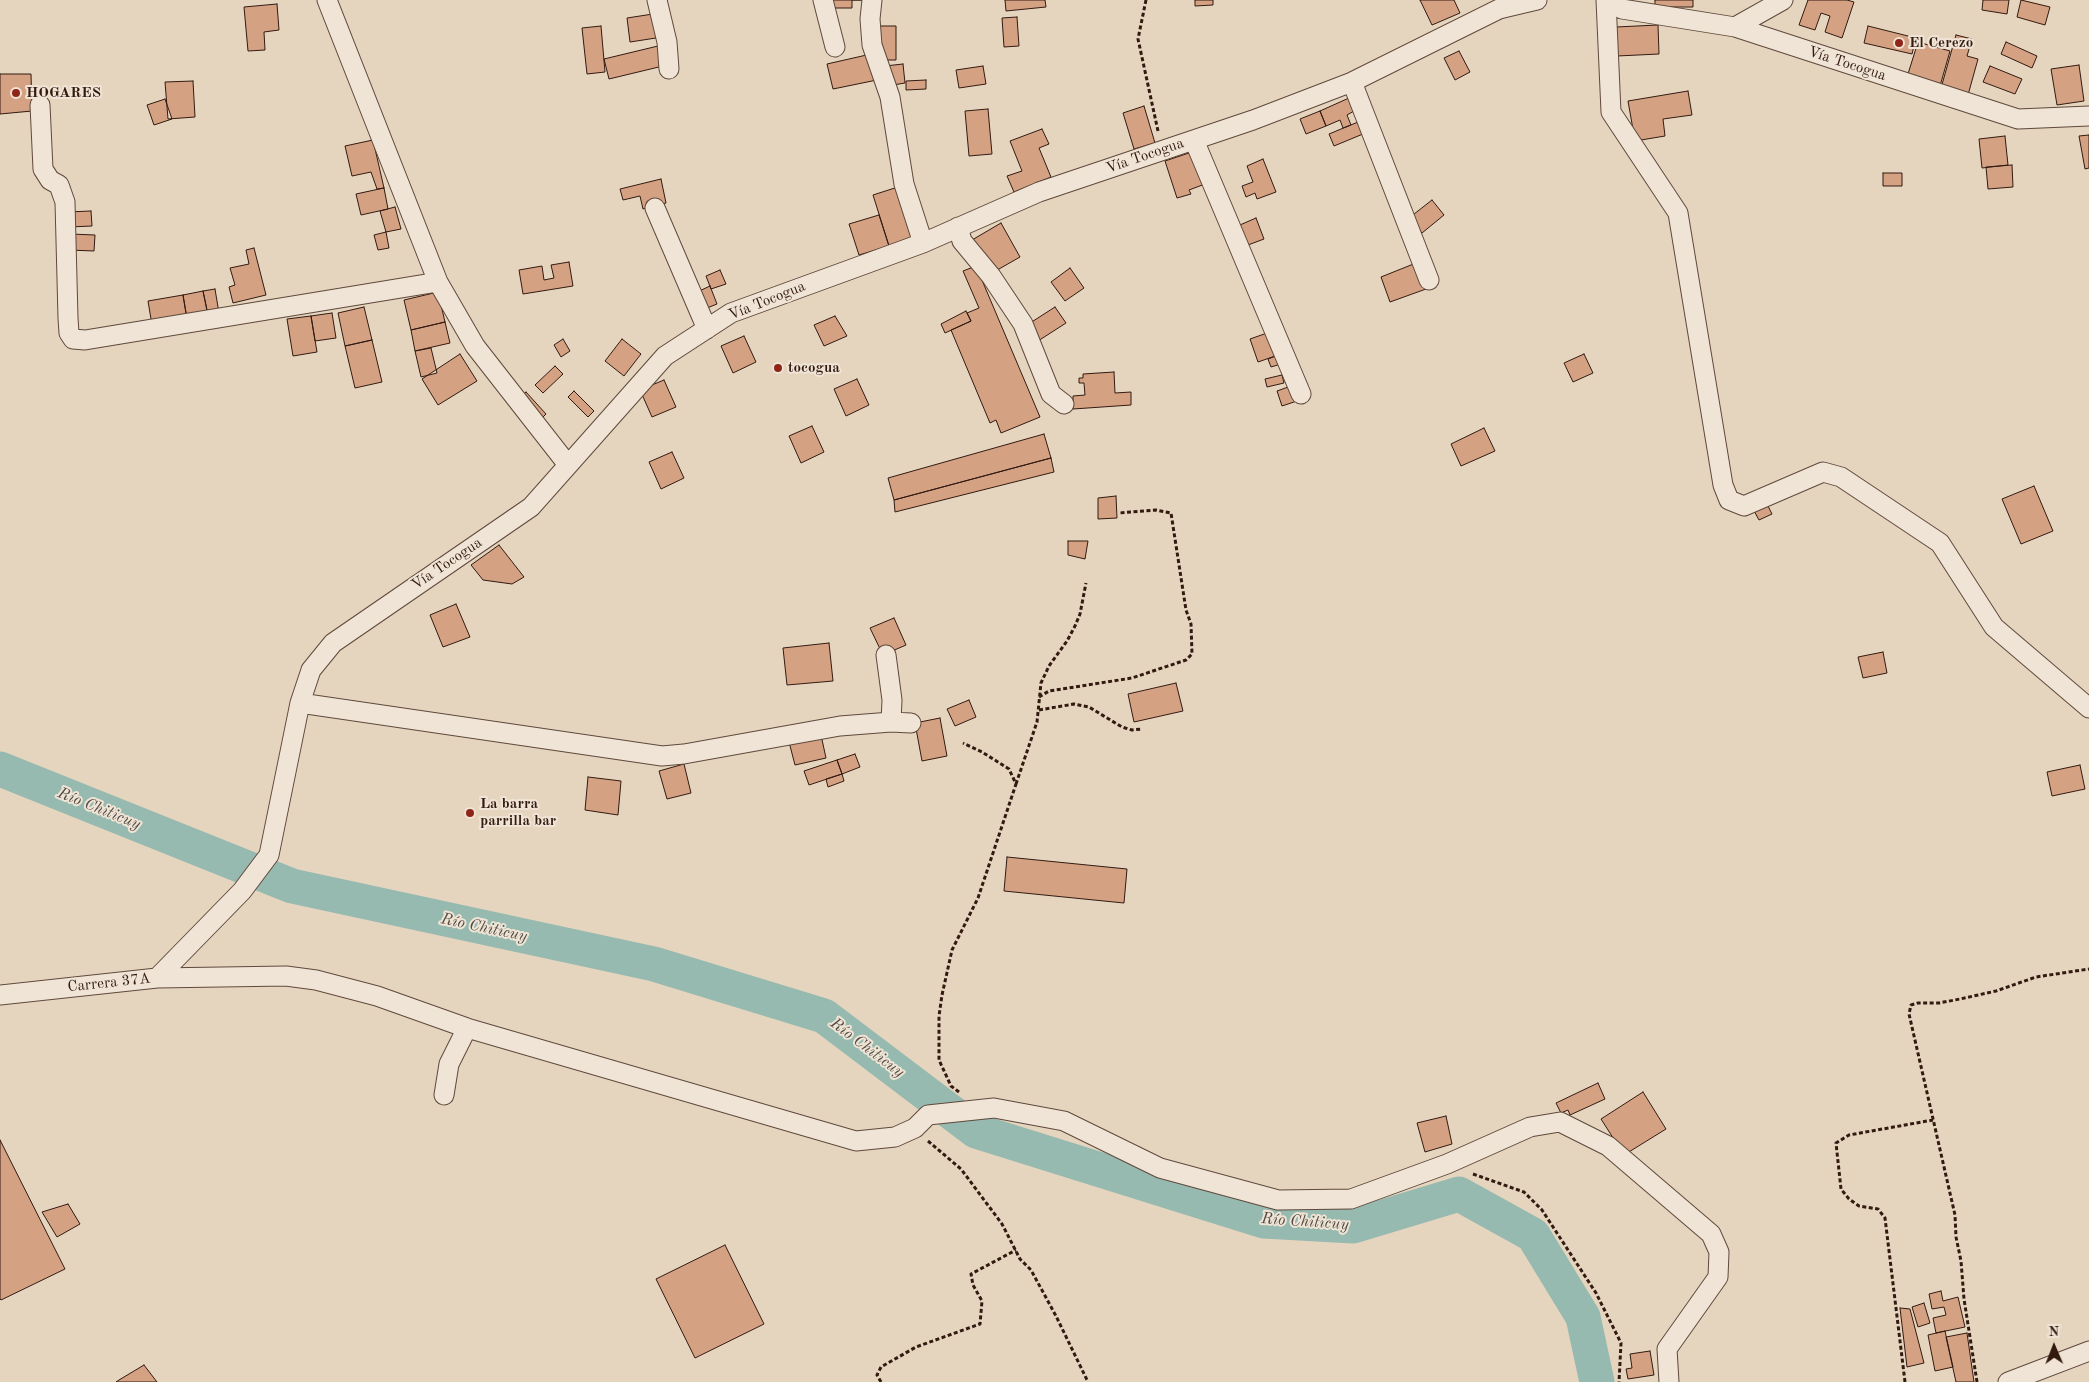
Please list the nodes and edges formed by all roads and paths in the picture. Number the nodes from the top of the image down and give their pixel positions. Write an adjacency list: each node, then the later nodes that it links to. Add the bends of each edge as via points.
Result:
1 (657, 0): 11 (street, via 667,42)
2 (823, 0): 10 (street)
3 (872, 0): 19 (street, via 872,45 890,97 904,184)
4 (1146, 0): 16 (path, via 1138,39)
5 (1537, 0): 12 (street, Vía Tocogua, via 1499,9)
6 (1606, 0): 9 (street, Vía Tocogua, via 1622,10); 31 (street, via 1611,112 1678,213 1723,484 1729,500 1744,506 1824,472 1841,477 1940,543 1994,626)
7 (1783, 0): 9 (street)
8 (333, 1): 21 (street)
9 (1735, 27): 14 (street, Vía Tocogua, via 2018,119)
10 (835, 48)
11 (669, 69)
12 (1352, 82): 15 (street, Vía Tocogua); 20 (street)
13 (40, 105): 21 (street, via 43,169 50,180 59,185 65,202 68,318 72,339 85,340)
14 (2089, 116)
15 (1194, 140): 16 (street, Vía Tocogua); 23 (street)
16 (1162, 150): 18 (street, Vía Tocogua, via 1039,192)
17 (655, 208): 22 (street)
18 (958, 227): 19 (street, Vía Tocogua); 24 (street, via 962,241 991,276 1023,324 1051,394)
19 (923, 243): 22 (street, Vía Tocogua, via 731,313)
20 (1429, 280)
21 (438, 282): 25 (street, via 475,346)
22 (707, 329): 25 (street, Vía Tocogua, via 665,356)
23 (1301, 394)
24 (1064, 404)
25 (568, 465): 30 (street, Vía Tocogua, via 531,507 332,643 311,670)
26 (1119, 514): 29 (path, via 1156,510 1171,513 1191,624 1192,654 1186,660 1132,678 1049,691)
27 (1086, 583): 29 (path, via 1080,614 1068,641 1049,666)
28 (886, 655): 33 (street)
29 (1039, 697): 32 (path)
30 (300, 703): 33 (street, via 662,756 840,726); 38 (street, Vía Tocogua, via 269,855)
31 (2089, 708)
32 (1039, 710): 35 (path, via 1074,704 1089,707 1122,727); 37 (path, via 1032,742)
33 (891, 722): 34 (street)
34 (912, 723)
35 (1142, 729)
36 (963, 743): 37 (path, via 1009,769)
37 (1016, 784): 44 (path, via 978,898 952,950 942,995 939,1060 951,1086)
38 (242, 892): 40 (street, Carrera 37A)
39 (2089, 969): 45 (path, via 2036,977 1960,999 1911,1005 1908,1014)
40 (157, 978): 41 (street, Carrera 37A); 42 (street, via 286,976 316,980 377,996)
41 (0, 995)
42 (467, 1028): 43 (street, via 449,1064); 46 (street, via 856,1141 895,1137)
43 (444, 1095)
44 (968, 1103): 46 (street, via 928,1115); 47 (street, via 1064,1121 1160,1168 1278,1200 1351,1199)
45 (1933, 1120): 55 (path, via 1849,1135 1836,1143 1841,1189 1859,1206 1878,1209 1885,1218); 56 (path, via 1955,1215)
46 (915, 1128): 48 (path, via 961,1169 996,1216)
47 (1447, 1164): 53 (path, via 1524,1192 1542,1210 1596,1293 1621,1343); 54 (street, via 1530,1127 1560,1122 1608,1146 1711,1234 1719,1252 1718,1277 1667,1349)
48 (1016, 1250): 51 (path, via 971,1274 972,1285 982,1301 980,1324 916,1347 881,1367 877,1375); 52 (path, via 1047,1299)
49 (2089, 1351): 50 (street)
50 (2044, 1375): 57 (street)
51 (881, 1382)
52 (1088, 1382)
53 (1619, 1382)
54 (1669, 1382)
55 (1905, 1382)
56 (1977, 1382)
57 (2008, 1382)

